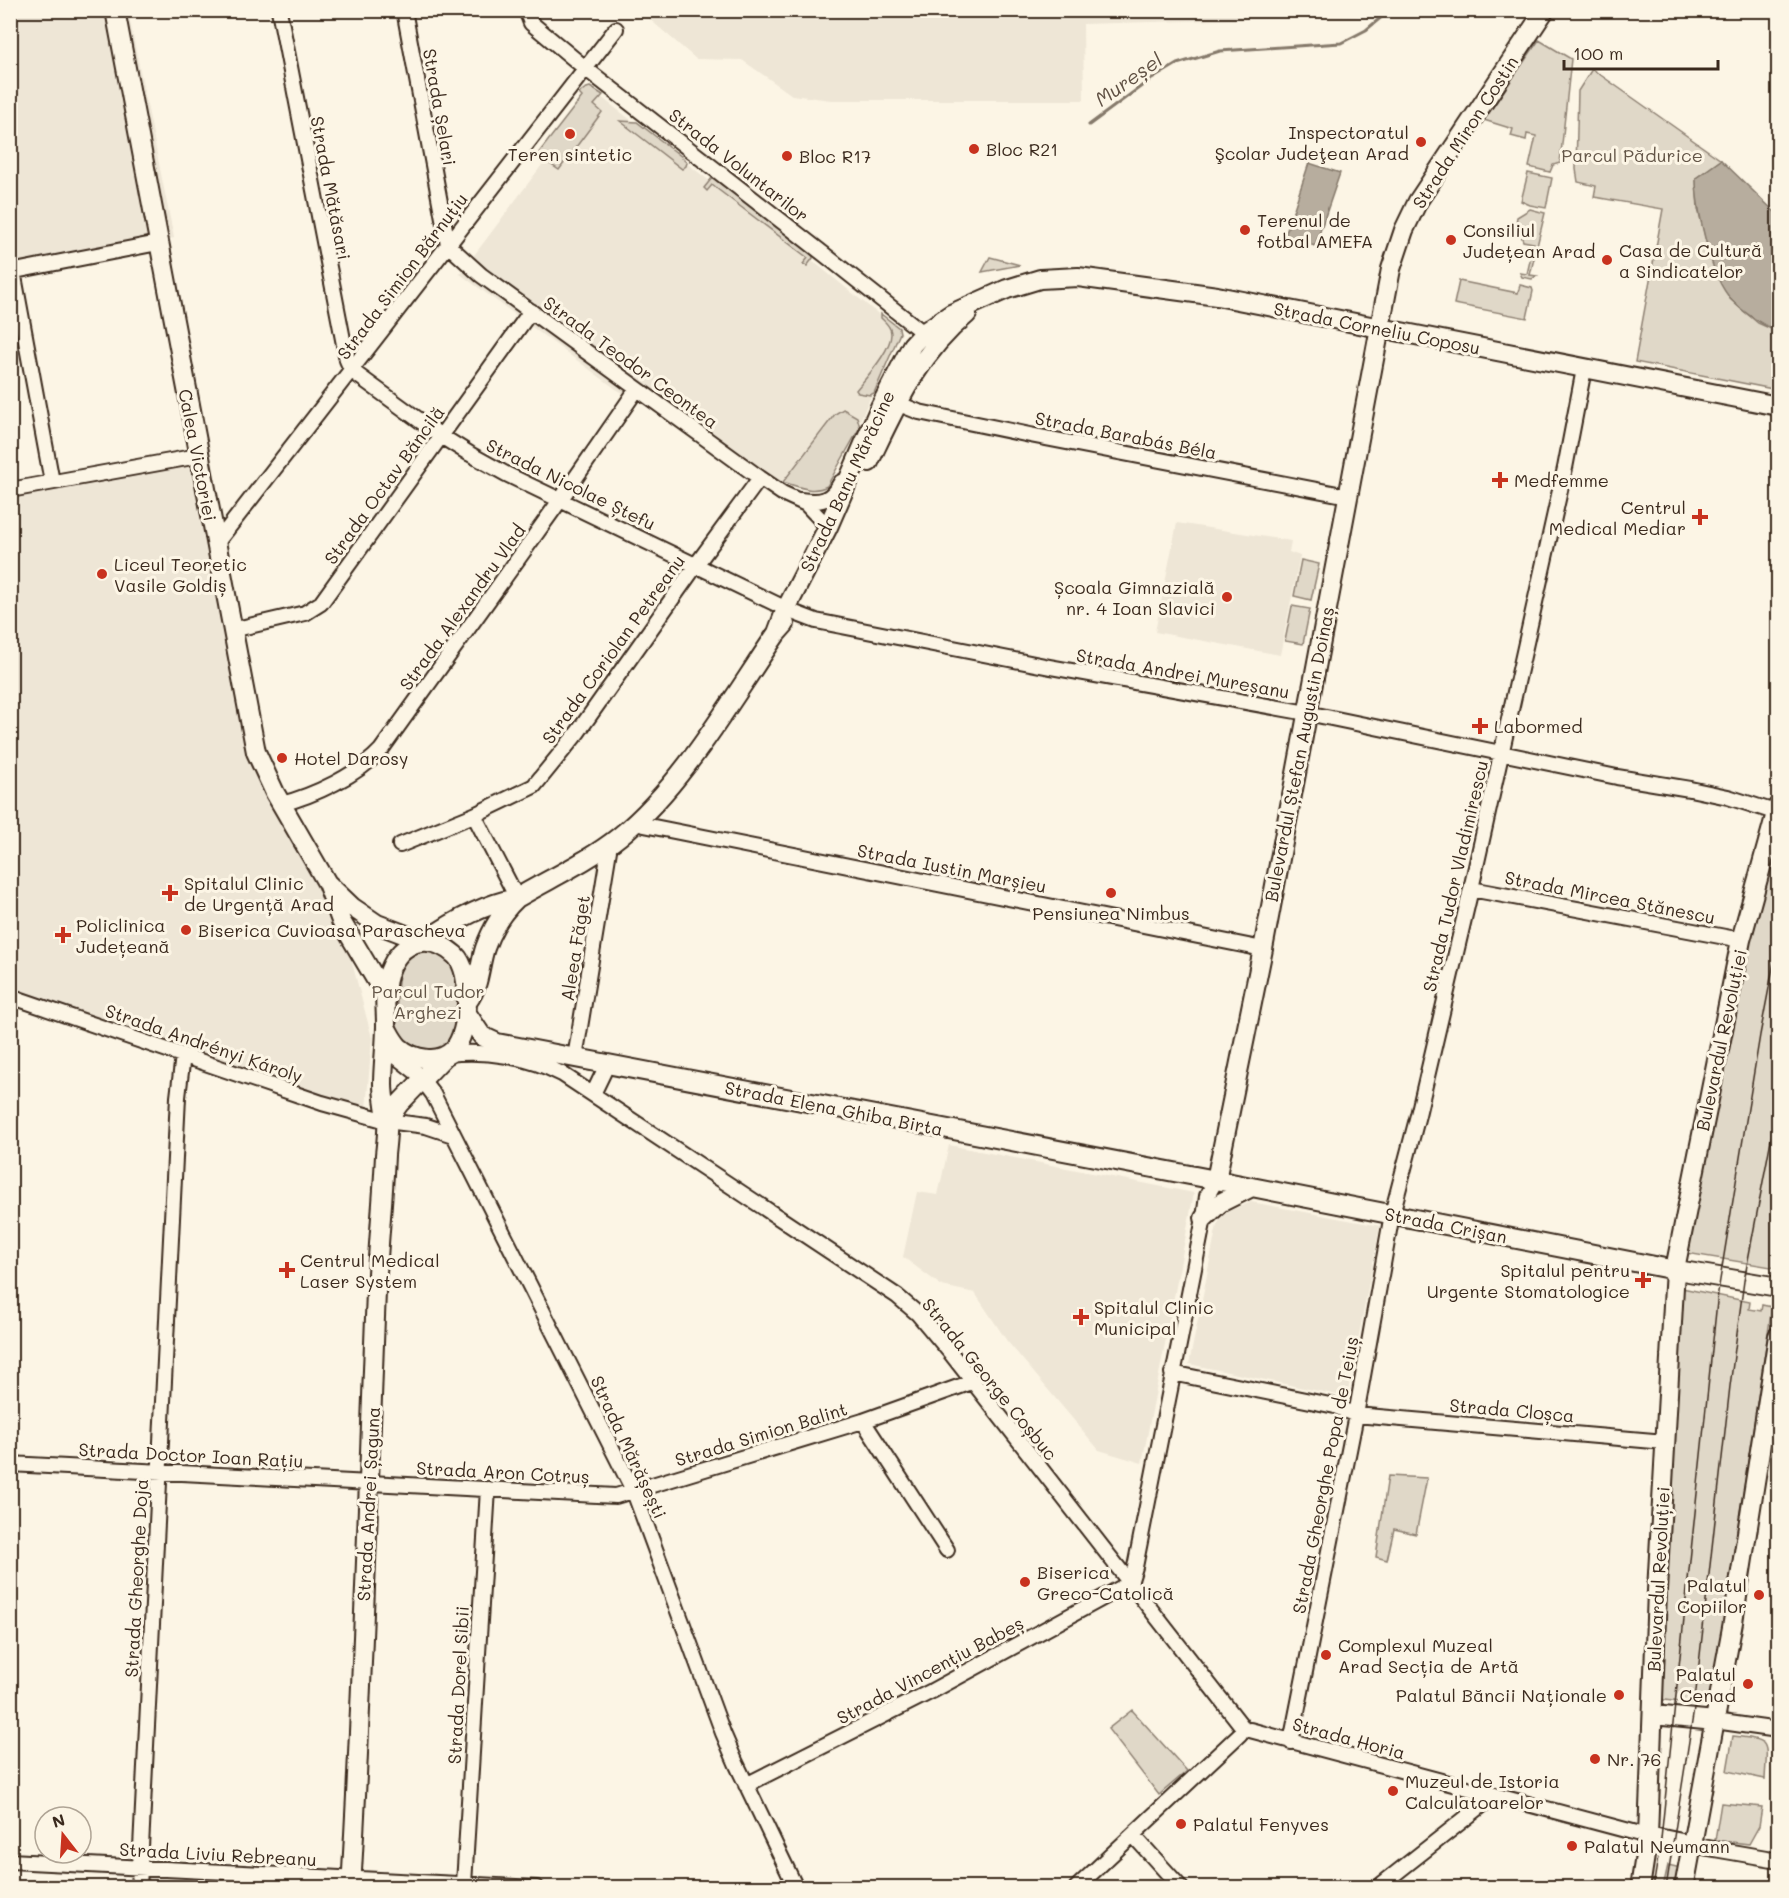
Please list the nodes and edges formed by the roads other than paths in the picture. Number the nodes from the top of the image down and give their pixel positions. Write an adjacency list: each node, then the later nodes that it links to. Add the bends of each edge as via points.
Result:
1 (115, 10): 8 (main road, Calea Victoriei)
2 (279, 10): 15 (street, Strada Mătăsari, via 344,351)
3 (404, 10): 9 (street, Strada Șelari)
4 (526, 10): 7 (street, Strada Voluntarilor, via 531,23)
5 (1545, 10): 12 (main road, Strada Miron Costin, via 1418,201 1394,255)
6 (616, 29): 7 (street, Strada Simion Bărnuțiu)
7 (585, 68): 9 (street, Strada Simion Bărnuțiu); 13 (street, Strada Voluntarilor)
8 (158, 243): 10 (street); 20 (main road, Calea Victoriei)
9 (448, 245): 11 (street, Strada Teodor Ceontea, via 474,270); 15 (street, Strada Simion Bărnuțiu)
10 (12, 272): 23 (street)
11 (531, 311): 16 (street, Strada Teodor Ceontea); 19 (street, Strada Octav Băncilă)
12 (1379, 328): 13 (main road, Strada Corneliu Coposu, via 1217,297 1078,277 1040,279 991,296 942,319); 14 (main road, Strada Corneliu Coposu); 25 (main road, Bulevardul Ștefan Augustin Doinaș)
13 (929, 338): 17 (main road, Strada Banu Mărăcine); 21 (main road, Strada Banu Mărăcine, via 912,345 902,362)
14 (1584, 369): 18 (main road, Strada Corneliu Coposu); 34 (street, Strada Tudor Vladimirescu)
15 (352, 371): 19 (street, Strada Nicolae Ștefu); 29 (street, Strada Simion Bărnuțiu)
16 (637, 389): 22 (street, Strada Teodor Ceontea); 26 (street, Strada Alexandru Vlad)
17 (899, 404): 25 (street, Strada Barabás Béla, via 1008,431); 31 (main road, Strada Banu Mărăcine)
18 (1779, 406)
19 (441, 436): 26 (street, Strada Nicolae Ștefu, via 506,474); 32 (street, Strada Octav Băncilă, via 317,607)
20 (198, 456): 23 (street); 29 (main road, Calea Victoriei)
21 (855, 469): 27 (street, via 845,475 830,498); 28 (main road, Strada Banu Mărăcine)
22 (760, 478): 27 (street, Strada Teodor Ceontea); 30 (street, Strada Coriolan Petreanu)
23 (52, 482): 24 (street)
24 (10, 490)
25 (1348, 496): 33 (main road, Bulevardul Ștefan Augustin Doinaș)
26 (561, 499): 30 (street, Strada Nicolae Ștefu); 35 (street, Strada Alexandru Vlad, via 370,762 349,776)
27 (798, 500): 28 (street, Strada Teodor Ceontea)
28 (828, 527): 31 (main road, Strada Banu Mărăcine)
29 (215, 545): 32 (main road, Calea Victoriei)
30 (696, 564): 31 (street, Strada Nicolae Ștefu); 37 (street, Strada Coriolan Petreanu, via 578,732 539,780 526,792)
31 (791, 611): 33 (street, Strada Andrei Mureșanu, via 816,621 1038,665); 38 (main road, Strada Banu Mărăcine, via 681,771)
32 (232, 630): 35 (main road, Calea Victoriei, via 256,752)
33 (1307, 713): 34 (street, Strada Andrei Mureșanu); 46 (main road, Bulevardul Ștefan Augustin Doinaș)
34 (1501, 753): 36 (street, Strada Andrei Mureșanu); 42 (street, Strada Tudor Vladimirescu)
35 (281, 804): 41 (main road, Calea Victoriei)
36 (1778, 810): 44 (main road, Bulevardul Revoluției)
37 (474, 814): 40 (street, Strada Coriolan Petreanu); 43 (street)
38 (634, 823): 39 (main road, Strada Banu Mărăcine); 46 (street, Strada Iustin Marșieu)
39 (610, 844): 43 (main road, Strada Banu Mărăcine); 54 (street, Aleea Făget)
40 (400, 845)
41 (327, 883): 45 (main road, Calea Victoriei, via 377,924); 47 (main road, Calea Victoriei, via 341,921)
42 (1471, 889): 44 (street, Strada Mircea Stănescu); 62 (street, Strada Tudor Vladimirescu)
43 (517, 897): 45 (main road, Strada Banu Mărăcine, via 481,908); 49 (main road, Strada Banu Mărăcine, via 495,923 484,949 476,988)
44 (1741, 940): 64 (main road, Bulevardul Revoluției)
45 (423, 941): 47 (main road, via 405,948 396,958); 49 (main road, via 447,949 462,963 466,974)
46 (1263, 949): 60 (main road, Bulevardul Ștefan Augustin Doinaș)
47 (385, 995): 50 (main road)
48 (10, 996): 52 (street, Strada Andrényi Károly)
49 (466, 1008): 53 (main road, via 459,1042); 54 (main road, Strada Elena Ghiba Birta, via 478,1031 491,1042)
50 (386, 1027): 51 (main road, Strada Andrei Șaguna); 53 (main road, via 408,1053 434,1059)
51 (385, 1048): 56 (street, Strada Mărășești); 58 (main road, Strada Andrei Șaguna)
52 (183, 1055): 58 (street, Strada Andrényi Károly); 73 (street, Strada Gheorghe Doja)
53 (447, 1055): 56 (main road); 57 (street, Strada George Coșbuc, via 485,1053 547,1067)
54 (575, 1058): 55 (main road, Strada Elena Ghiba Birta)
55 (607, 1065): 57 (street); 60 (main road, Strada Elena Ghiba Birta)
56 (423, 1080): 58 (main road); 59 (street, Strada Mărășești)
57 (593, 1094): 68 (street, Strada George Coșbuc, via 897,1296 932,1330)
58 (387, 1121): 59 (street, via 426,1126); 74 (main road, Strada Andrei Șaguna)
59 (453, 1135): 76 (street, Strada Mărășești)
60 (1216, 1180): 61 (main road, Strada Crișan); 63 (street, via 1207,1196)
61 (1252, 1187): 62 (main road, Strada Crișan); 63 (main road, via 1220,1203)
62 (1392, 1214): 64 (main road, Strada Crișan); 69 (street, Strada Gheorghe Popa de Teiuș)
63 (1204, 1218): 67 (street)
64 (1675, 1269): 65 (main road); 71 (main road, Bulevardul Revoluției)
65 (1779, 1287)
66 (1779, 1336): 80 (main road)
67 (1172, 1373): 69 (street, Strada Cloșca, via 1335,1406); 78 (street)
68 (972, 1382): 70 (street, Strada Simion Balint); 78 (street, Strada George Coșbuc)
69 (1356, 1414): 71 (street, Strada Cloșca); 83 (street, Strada Gheorghe Popa de Teiuș)
70 (863, 1421): 76 (street, Strada Simion Balint); 77 (street, Strada Simion Balint)
71 (1665, 1442): 79 (main road, Bulevardul Revoluției)
72 (10, 1464): 73 (street, Strada Doctor Ioan Rațiu)
73 (159, 1472): 74 (street, Strada Doctor Ioan Rațiu); 91 (street, Strada Gheorghe Doja)
74 (369, 1482): 75 (street, Strada Aron Cotruș); 92 (main road, Strada Andrei Șaguna)
75 (488, 1489): 76 (street, Strada Aron Cotruș, via 610,1496); 93 (street, Strada Dorel Sibii)
76 (634, 1492): 84 (street, Strada Mărășești)
77 (947, 1550)
78 (1130, 1583): 81 (street, Strada George Coșbuc); 84 (street, Strada Vincențiu Babeș, via 932,1691)
79 (1653, 1715): 80 (main road); 87 (main road, Bulevardul Revoluției)
80 (1714, 1721): 82 (street); 88 (main road)
81 (1244, 1730): 83 (street, Strada Horia); 86 (street)
82 (1779, 1730)
83 (1291, 1742): 85 (street, Strada Horia)
84 (746, 1785): 97 (street, Strada Mărășești)
85 (1495, 1795): 87 (street, Strada Horia); 100 (street)
86 (1133, 1835): 98 (street); 99 (street)
87 (1648, 1836): 88 (main road); 101 (main road, Bulevardul Revoluției)
88 (1691, 1845): 89 (street); 102 (main road)
89 (1779, 1860)
90 (10, 1861): 91 (street, Strada Liviu Rebreanu)
91 (140, 1868): 92 (street, Strada Liviu Rebreanu); 94 (street, Strada Gheorghe Doja)
92 (351, 1883): 93 (street, Strada Liviu Rebreanu)
93 (464, 1884): 95 (street, Strada Liviu Rebreanu)
94 (140, 1887)
95 (510, 1887): 96 (street, Strada Liviu Rebreanu)
96 (537, 1887)
97 (796, 1887)
98 (1076, 1887)
99 (1181, 1887)
100 (1377, 1887)
101 (1640, 1887)
102 (1684, 1887)

